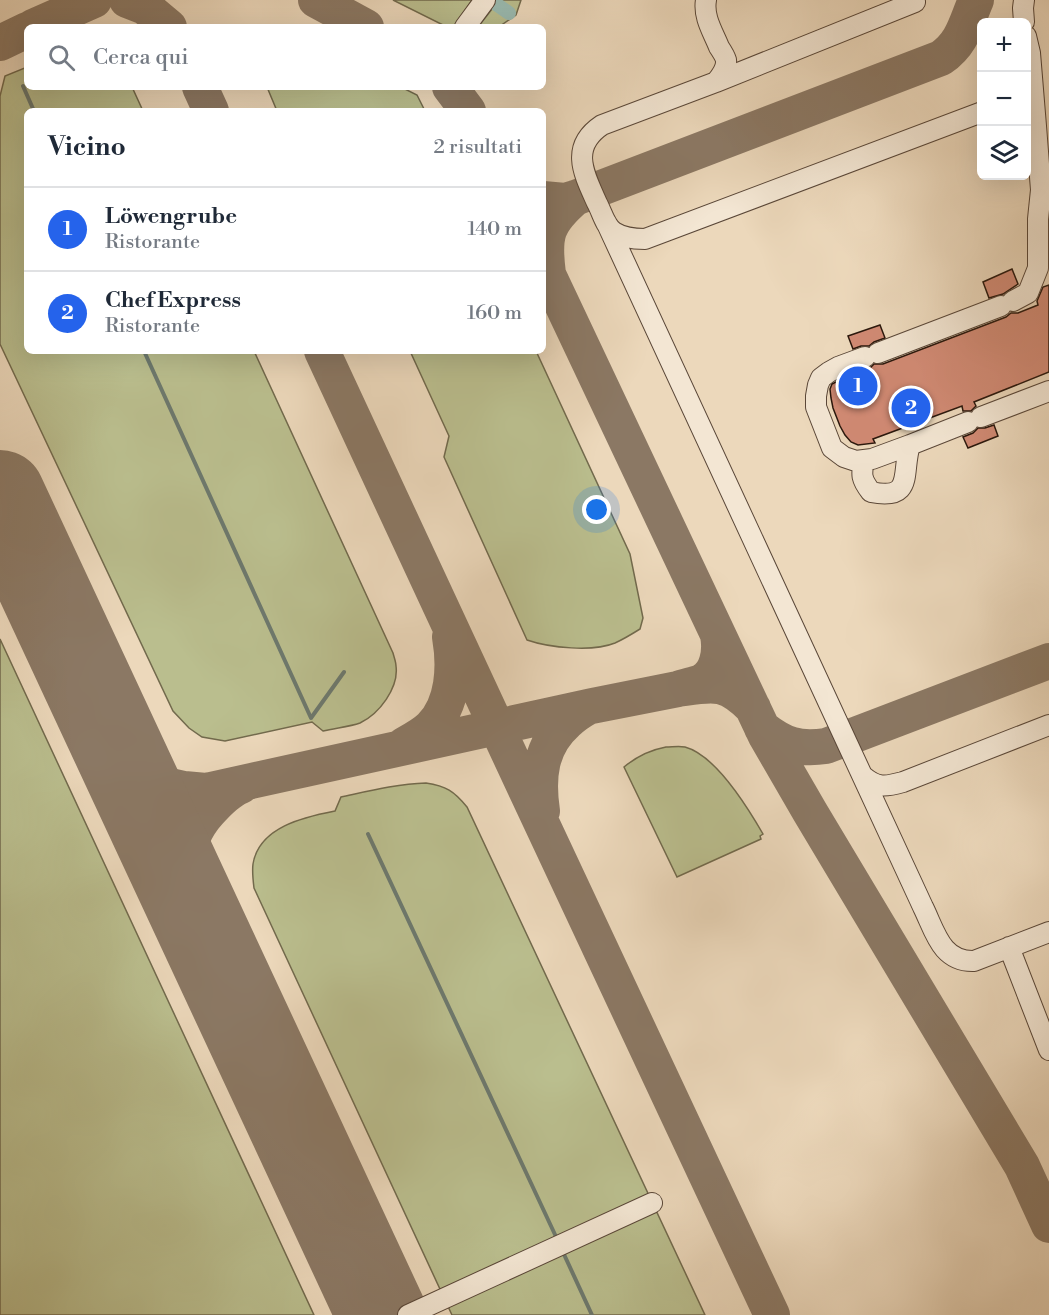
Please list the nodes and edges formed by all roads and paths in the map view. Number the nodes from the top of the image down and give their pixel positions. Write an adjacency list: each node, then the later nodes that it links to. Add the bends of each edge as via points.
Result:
1 (485, 0): 6 (lane)
2 (706, 0): 7 (lane, via 708,22)
3 (1024, 0): 5 (lane)
4 (915, 2): 8 (lane)
5 (1024, 18)
6 (467, 24)
7 (726, 60): 8 (lane); 9 (lane)
8 (747, 69): 9 (lane)
9 (716, 81): 12 (lane, via 592,131 582,147 581,158)
10 (977, 114): 13 (lane)
11 (1031, 120): 17 (lane, via 1041,190 1038,268 1028,293 838,367 821,378 816,407 832,448 844,457)
12 (607, 224): 13 (lane, via 621,235); 14 (lane)
13 (645, 239): 14 (lane, via 635,252)
14 (631, 276): 19 (lane)
15 (1049, 391): 16 (lane)
16 (910, 445): 17 (lane); 17 (lane, via 904,484 897,491 871,492 862,474)
17 (864, 460)
18 (1049, 724): 20 (lane)
19 (862, 776): 20 (lane, via 879,785); 21 (lane)
20 (903, 782): 21 (lane, via 891,789)
21 (881, 816): 23 (lane, via 948,954 974,961)
22 (1049, 932): 23 (lane)
23 (1009, 947): 24 (lane)
24 (1049, 1050)
25 (652, 1203): 26 (lane)
26 (408, 1315)

